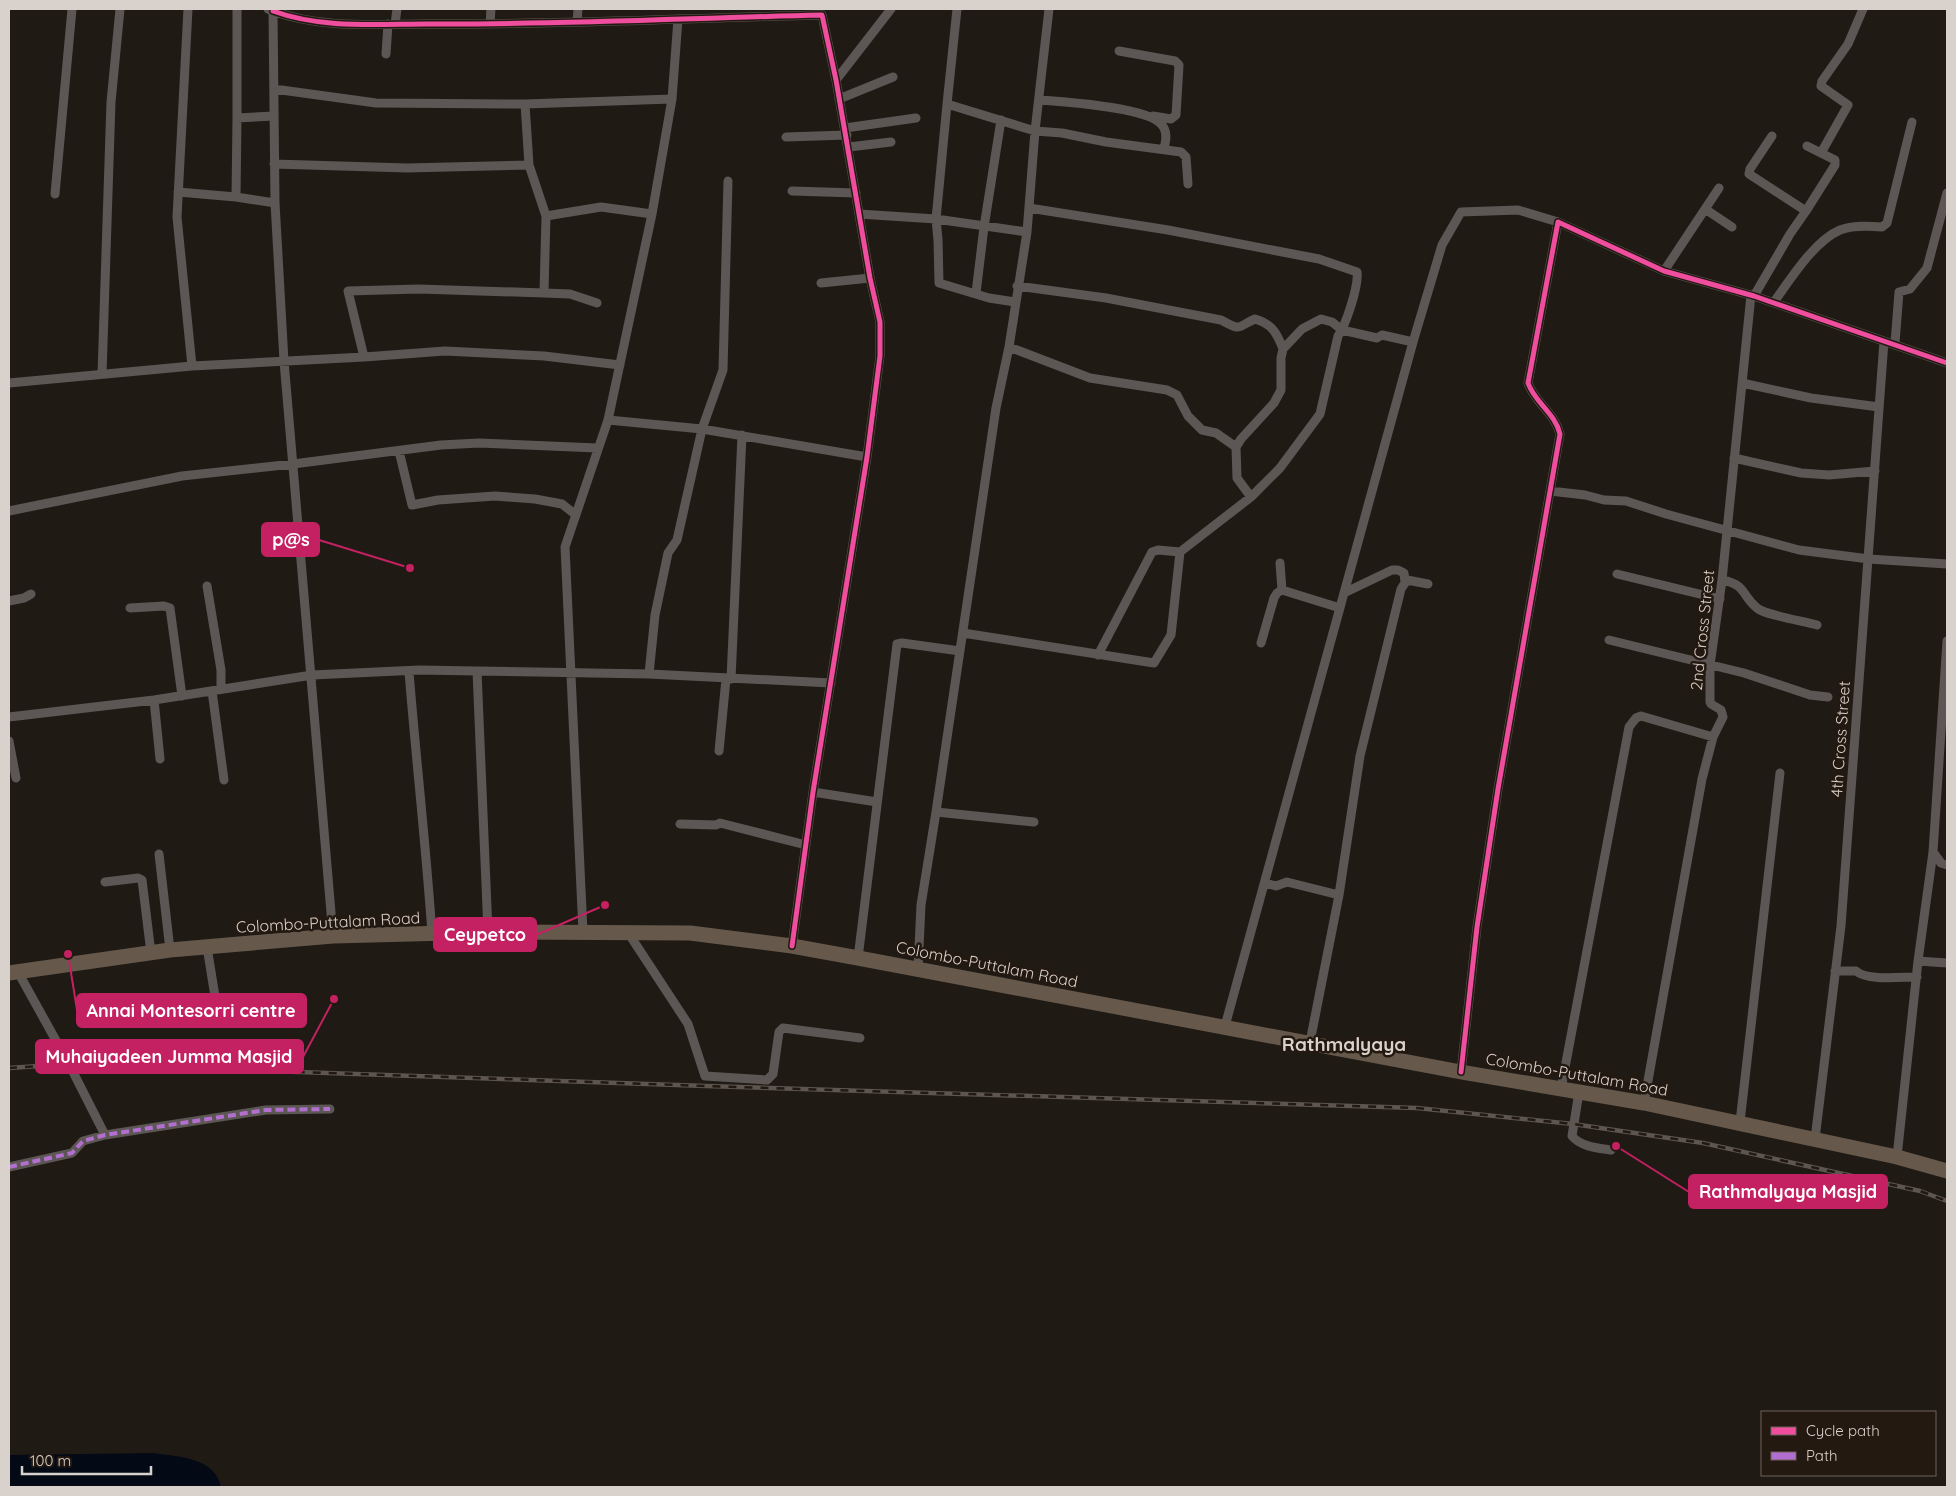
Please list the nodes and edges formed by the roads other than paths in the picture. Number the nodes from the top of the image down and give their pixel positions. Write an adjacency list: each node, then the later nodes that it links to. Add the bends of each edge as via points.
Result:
1 (72, 9): 53 (street)
2 (120, 9): 88 (street, via 111,102)
3 (188, 9): 50 (street)
4 (237, 9): 31 (street)
5 (397, 9): 17 (street)
6 (490, 9): 18 (street)
7 (578, 9): 16 (street)
8 (891, 9): 22 (street)
9 (957, 9): 28 (street)
10 (1050, 9): 26 (street)
11 (1863, 9): 43 (street, via 1848,44 1822,81 1821,86 1848,105)
12 (270, 10): 14 (street); 23 (street)
13 (824, 11): 15 (street); 22 (street)
14 (292, 13): 17 (street, via 320,23)
15 (678, 19): 16 (street); 24 (street)
16 (577, 22): 18 (street)
17 (391, 24): 18 (street); 20 (street)
18 (490, 24)
19 (1119, 52): 30 (street, via 1175,61 1179,65 1176,115 1171,118)
20 (386, 54)
21 (894, 77): 25 (street)
22 (836, 80): 25 (street)
23 (274, 90): 27 (street, via 376,103); 29 (street)
24 (672, 99): 27 (street); 59 (street)
25 (839, 99): 36 (street)
26 (1040, 100): 30 (street, via 1100,105); 35 (street)
27 (525, 104): 45 (street)
28 (947, 104): 33 (street); 62 (street)
29 (274, 116): 31 (street); 44 (street)
30 (1148, 116): 42 (street, via 1160,123 1166,132)
31 (237, 118): 54 (street)
32 (916, 118): 36 (street)
33 (1002, 120): 35 (street); 64 (street)
34 (1912, 122): 75 (street, via 1887,223 1882,227 1858,226 1840,230 1824,240)
35 (1034, 131): 42 (street); 56 (street)
36 (846, 132): 38 (street); 41 (street)
37 (1772, 136): 58 (street, via 1749,174)
38 (786, 137)
39 (891, 142): 41 (street)
40 (1807, 146): 43 (street)
41 (849, 148): 51 (street)
42 (1164, 149): 47 (street, via 1181,152 1186,157)
43 (1821, 153): 58 (street, via 1834,160 1835,164)
44 (274, 164): 45 (street, via 406,168); 55 (street)
45 (529, 165): 61 (street)
46 (728, 181): 93 (street, via 724,370)
47 (1188, 184)
48 (1719, 188): 57 (street)
49 (792, 190): 51 (street)
50 (178, 192): 54 (street); 87 (street, via 177,217)
51 (856, 193): 60 (street)
52 (1947, 193): 80 (street, via 1927,268 1910,289 1899,292)
53 (55, 194)
54 (236, 197): 55 (street)
55 (275, 203): 84 (street)
56 (1030, 208): 66 (street); 77 (street, via 1300,255 1357,272)
57 (1705, 209): 65 (street); 67 (street)
58 (1806, 211): 73 (street)
59 (652, 214): 61 (street, via 601,207); 86 (street)
60 (859, 214): 62 (street); 68 (street)
61 (546, 216): 71 (street)
62 (936, 219): 64 (street); 72 (street, via 939,283)
63 (1558, 222): 67 (street); 79 (street, via 1518,210 1461,212 1442,245); 102 (street, via 1528,383 1557,423 1560,434)
64 (984, 227): 66 (street); 72 (street)
65 (1732, 227)
66 (1027, 232): 70 (street)
67 (1664, 271): 73 (street)
68 (870, 278): 69 (street); 98 (street, via 880,322 880,356)
69 (821, 283)
70 (1018, 286): 74 (street); 82 (street, via 1106,298 1221,320 1237,328 1256,319 1274,328)
71 (544, 293): 76 (street, via 570,294); 83 (street, via 419,289 348,291)
72 (976, 293): 74 (street)
73 (1752, 295): 75 (street); 90 (street, 2nd Cross Street)
74 (1015, 302): 81 (street)
75 (1774, 302): 78 (street)
76 (597, 303)
77 (1342, 330): 79 (street); 82 (street, via 1321,319 1302,329); 103 (street, via 1320,414 1280,468)
78 (1884, 341): 80 (street); 91 (street, 4th Cross Street)
79 (1413, 342): 117 (street)
80 (1895, 343): 85 (street)
81 (1009, 347): 95 (street, via 1090,378 1167,390 1177,396 1188,416 1202,430 1216,433); 124 (street, via 996,408)
82 (1284, 349): 95 (street, via 1280,390 1274,403)
83 (364, 357): 84 (street); 86 (street, via 445,351 544,356)
84 (284, 361): 87 (street); 100 (street)
85 (1947, 362)
86 (620, 365): 92 (street)
87 (192, 366): 88 (street)
88 (102, 374): 89 (street)
89 (9, 383)
90 (1742, 383): 91 (street, via 1811,398); 99 (street, 2nd Cross Street)
91 (1880, 407): 101 (street, 4th Cross Street)
92 (608, 420): 93 (street); 96 (street)
93 (702, 428): 94 (street); 134 (street, via 677,540 668,553 655,615)
94 (742, 436): 98 (street); 136 (street)
95 (1236, 447): 103 (street, via 1237,478)
96 (597, 448): 97 (street, via 479,442); 105 (street)
97 (399, 451): 100 (street); 105 (street, via 412,505 495,496 562,504)
98 (867, 457): 137 (street)
99 (1734, 458): 101 (street, via 1829,476); 106 (street, 2nd Cross Street)
100 (293, 464): 104 (street, via 182,476); 135 (street)
101 (1875, 471): 108 (street, 4th Cross Street)
102 (1550, 490): 106 (street, via 1626,501); 183 (street, via 1498,788 1477,927)
103 (1251, 497): 107 (street)
104 (9, 511)
105 (576, 515): 133 (street, via 566,547)
106 (1727, 530): 108 (street, via 1799,550); 112 (street, 2nd Cross Street)
107 (1180, 552): 129 (street, via 1152,552); 129 (street, via 1171,635 1154,663)
108 (1869, 559): 110 (street); 176 (street, 4th Cross Street)
109 (1280, 563): 116 (street)
110 (1947, 564)
111 (1617, 574): 119 (street)
112 (1722, 580): 119 (street, 2nd Cross Street); 123 (street, via 1734,582 1757,608)
113 (1405, 582): 114 (street, via 1411,580); 117 (street, via 1404,574 1392,570); 162 (street, via 1360,756)
114 (1428, 584)
115 (207, 586): 138 (street, via 221,670)
116 (1282, 590): 122 (street); 127 (street, via 1274,598)
117 (1344, 593): 122 (street)
118 (31, 594): 120 (street)
119 (1720, 599): 130 (street, 2nd Cross Street)
120 (9, 601)
121 (130, 608): 139 (street, via 170,608)
122 (1340, 608): 161 (street)
123 (1816, 626)
124 (962, 633): 128 (street); 129 (street)
125 (1609, 640): 130 (street)
126 (1947, 642): 157 (street)
127 (1261, 643)
128 (960, 651): 151 (street, via 897,644); 152 (street)
129 (1098, 655)
130 (1710, 665): 140 (street, via 1810,695); 143 (street, 2nd Cross Street, via 1710,702 1723,713)
131 (477, 671): 132 (street); 133 (street); 163 (street)
132 (409, 672): 135 (street); 165 (street)
133 (572, 674): 134 (street); 164 (street)
134 (649, 674): 136 (street)
135 (312, 675): 138 (street); 153 (street); 167 (street)
136 (728, 679): 137 (street); 145 (street)
137 (831, 683): 150 (street)
138 (216, 690): 139 (street); 149 (street)
139 (182, 696): 141 (street)
140 (1828, 697)
141 (154, 700): 142 (street); 146 (street)
142 (9, 717)
143 (1713, 737): 184 (street, via 1642,716 1629,727); 186 (street, 2nd Cross Street, via 1702,779)
144 (9, 741): 148 (street)
145 (719, 751)
146 (160, 759)
147 (1780, 773): 188 (street)
148 (16, 778)
149 (224, 780)
150 (813, 792): 151 (street); 156 (street)
151 (877, 802): 172 (street)
152 (936, 812): 154 (street); 175 (street, via 921,905)
153 (322, 813)
154 (1034, 822)
155 (680, 824): 156 (street, via 720,823)
156 (806, 845): 168 (street)
157 (1933, 852): 159 (street, via 1941,863); 173 (street)
158 (159, 854): 170 (street)
159 (1947, 865)
160 (105, 882): 171 (street, via 142,880)
161 (1264, 883): 162 (street, via 1276,886 1287,882); 180 (street)
162 (1339, 895): 182 (street)
163 (488, 932): 164 (highway, Colombo-Puttalam Road); 165 (highway, Colombo-Puttalam Road)
164 (583, 932): 166 (highway, Colombo-Puttalam Road)
165 (432, 934): 167 (highway, Colombo-Puttalam Road)
166 (628, 934): 168 (highway, Colombo-Puttalam Road, via 690,933); 181 (street, via 688,1024 705,1076 766,1080 772,1074 779,1032 784,1028)
167 (333, 936): 169 (highway, Colombo-Puttalam Road)
168 (792, 946): 172 (highway, Colombo-Puttalam Road)
169 (207, 947): 170 (highway, Colombo-Puttalam Road); 179 (street)
170 (170, 950): 171 (highway, Colombo-Puttalam Road)
171 (151, 953): 177 (highway, Colombo-Puttalam Road)
172 (858, 958): 175 (highway, Colombo-Puttalam Road)
173 (1918, 961): 174 (street); 178 (street)
174 (1947, 963)
175 (918, 969): 180 (highway, Colombo-Puttalam Road)
176 (1836, 971): 178 (street, via 1856,971 1860,975 1881,978); 190 (street, 4th Cross Street)
177 (14, 972): 189 (street, via 69,1064)
178 (1917, 977): 192 (street)
179 (219, 1021)
180 (1225, 1026): 182 (highway, Colombo-Puttalam Road)
181 (860, 1038)
182 (1310, 1042): 183 (highway, Colombo-Puttalam Road)
183 (1461, 1072): 184 (highway, Colombo-Puttalam Road)
184 (1561, 1089): 185 (highway, Colombo-Puttalam Road)
185 (1579, 1092): 186 (highway, Colombo-Puttalam Road); 191 (street, via 1572,1136 1576,1141 1595,1148)
186 (1644, 1103): 188 (highway, Colombo-Puttalam Road)
187 (330, 1109): 189 (street, via 266,1110)
188 (1740, 1122): 190 (highway, Colombo-Puttalam Road)
189 (105, 1135): 193 (street, via 83,1141 72,1153)
190 (1815, 1139): 192 (highway, Colombo-Puttalam Road)
191 (1611, 1150)
192 (1897, 1156): 194 (highway, Colombo-Puttalam Road)
193 (9, 1166)
194 (1947, 1171)

